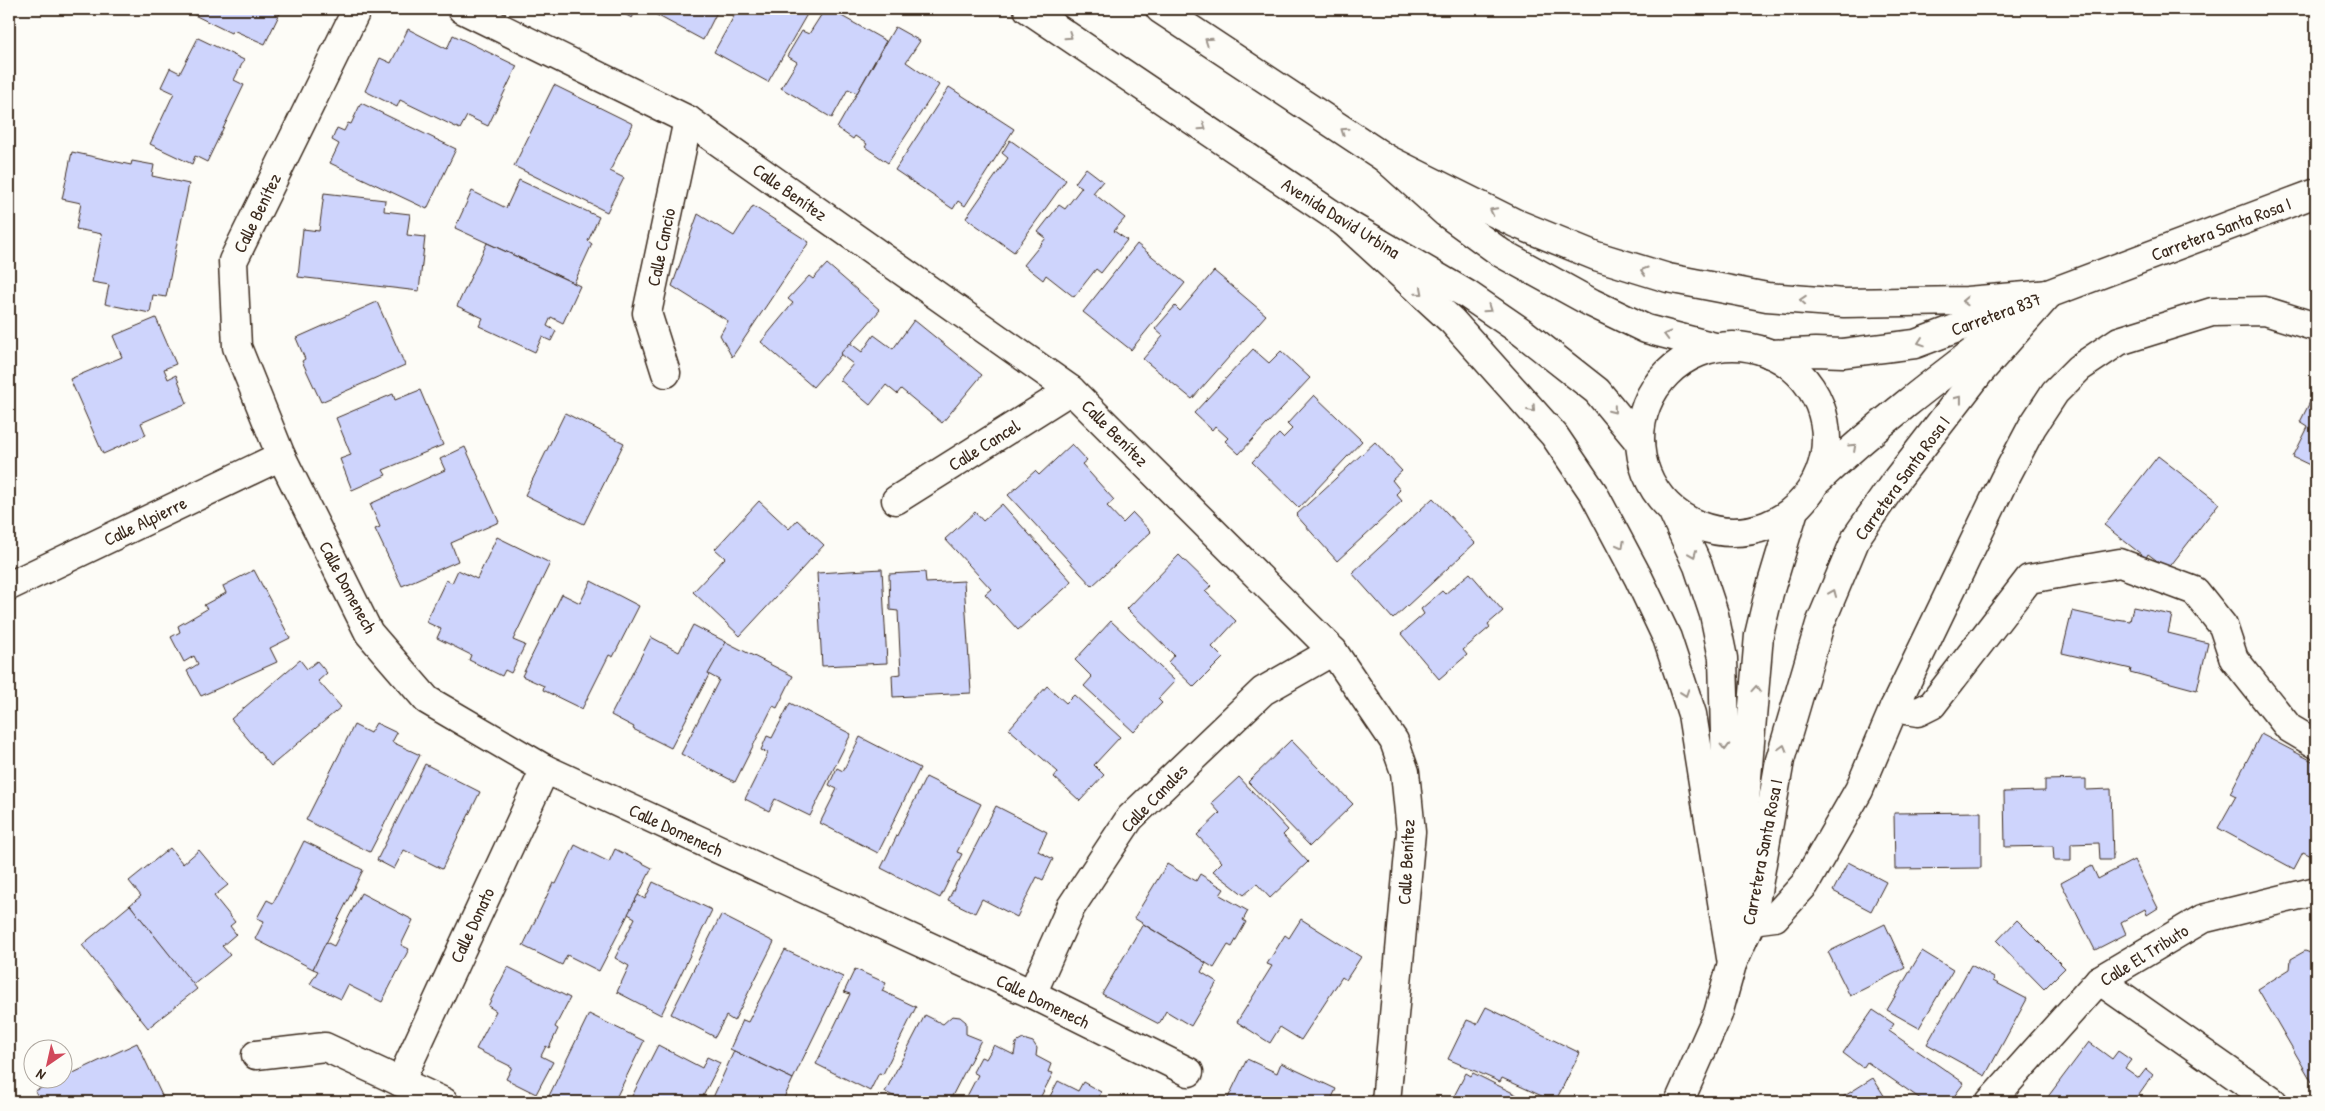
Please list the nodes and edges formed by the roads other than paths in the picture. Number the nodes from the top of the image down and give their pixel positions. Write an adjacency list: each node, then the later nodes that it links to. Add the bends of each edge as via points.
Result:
1 (357, 9): 16 (street, Calle Benítez, via 233,260 237,347)
2 (462, 9): 5 (street, Calle Benítez)
3 (1028, 9): 8 (street, Avenida David Urbina, one-way to 8)
4 (1160, 9): 6 (street, one-way to 4)
5 (688, 120): 13 (street, Calle Cancio, via 647,313); 14 (street, Calle Benítez)
6 (1384, 158): 9 (street, one-way to 6, via 1967,301 1844,303 1767,297 1668,278 1596,256 1515,223); 11 (street, one-way to 6, via 1646,330 1501,253 1446,213)
7 (2316, 193): 9 (street, Carretera Santa Rosa I)
8 (1346, 223): 15 (street, Avenida David Urbina, one-way to 15, via 1468,295 1556,356 1597,391); 28 (street, one-way to 28, via 1452,321 1554,435 1594,494 1639,579 1667,638 1692,714)
9 (2049, 294): 12 (street, Carretera 837, one-way to 12, via 1915,344 1843,353); 17 (street, Carretera 837, one-way to 9, via 1898,409); 27 (street, Carretera Santa Rosa I, one-way to 9, via 1780,760 1820,624 1857,536 1979,372)
10 (2316, 327): 23 (street, via 2266,311 2212,312 2119,342 2079,368 2055,392 2032,427)
11 (1714, 347): 12 (street, via 1733,345); 15 (street, via 1680,362 1654,389 1641,424)
12 (1770, 354): 17 (street, via 1788,363 1801,375 1821,407 1827,444)
13 (666, 373)
14 (1071, 390): 18 (street, Calle Cancel); 22 (street, Calle Benítez)
15 (1640, 443): 19 (street, via 1642,462 1649,479)
16 (281, 456): 21 (street, Calle Alpierre); 25 (street, Calle Domenech, via 369,633 427,700)
17 (1818, 481): 20 (street)
18 (896, 500)
19 (1672, 510): 20 (street, via 1705,528 1724,532 1762,528); 28 (street, Carretera Santa Rosa I, one-way to 28, via 1714,614 1723,658)
20 (1794, 510): 28 (street, Carretera Santa Rosa I, one-way to 20, via 1759,635)
21 (20, 581)
22 (1333, 652): 30 (street, Calle Canales, via 1263,691 1130,818 1071,907); 35 (street, Calle Benítez, via 1394,742 1405,772 1410,832)
23 (1894, 708): 24 (street, via 1918,712 1932,705 2029,579 2120,563 2195,591 2223,626 2234,659 2289,728); 27 (street, via 1858,790 1805,884 1775,917)
24 (2316, 744)
25 (545, 769): 30 (street, Calle Domenech); 33 (street, Calle Donato)
26 (2316, 891): 29 (street, Calle El Tributo, via 2202,919)
27 (1752, 920): 28 (street, Carretera Santa Rosa I)
28 (1732, 964): 36 (street, Carretera Santa Rosa I, via 1718,1014)
29 (2099, 980): 37 (street, Calle El Tributo); 38 (street)
30 (1032, 994): 32 (street, Calle Domenech)
31 (256, 1055): 33 (street, via 325,1047)
32 (1188, 1072)
33 (400, 1082): 34 (street)
34 (444, 1102)
35 (1386, 1102)
36 (1679, 1102)
37 (1990, 1102)
38 (2273, 1102)

